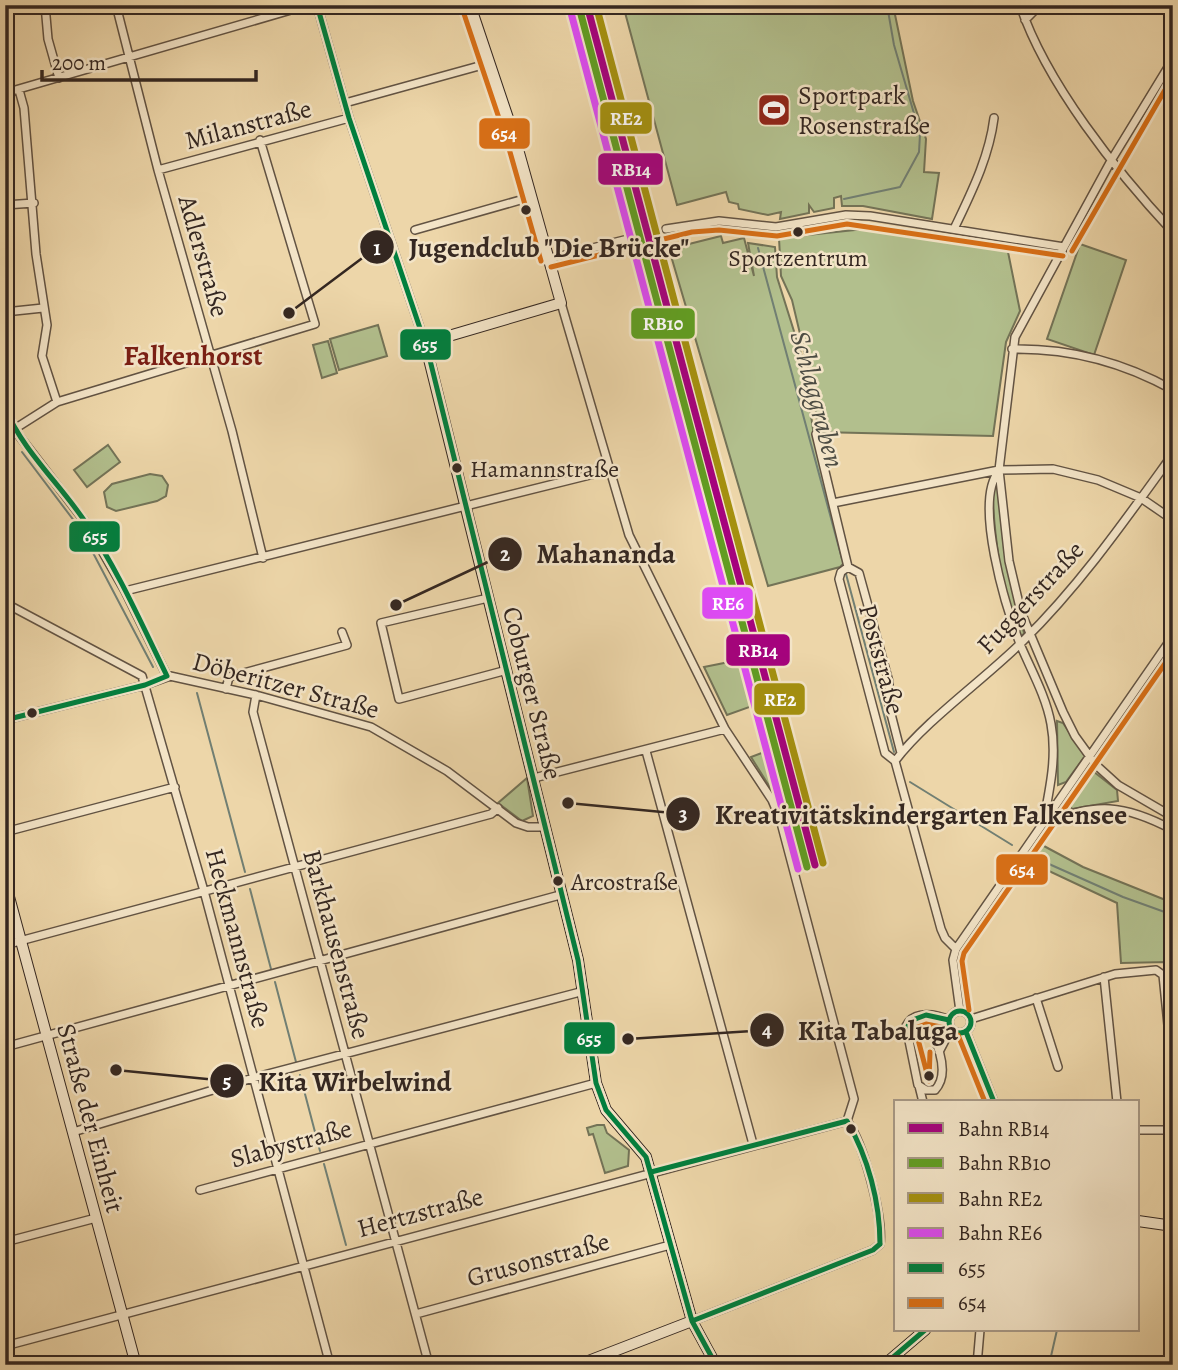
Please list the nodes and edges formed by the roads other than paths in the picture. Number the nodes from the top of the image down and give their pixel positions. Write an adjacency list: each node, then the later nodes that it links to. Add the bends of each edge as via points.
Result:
1 (45, 5): 12 (street)
2 (116, 5): 9 (street, Adlerstraße)
3 (308, 5): 9 (street)
4 (317, 5): 15 (street, Coburger Straße)
5 (471, 5): 11 (street)
6 (1020, 5): 8 (street)
7 (1040, 5): 8 (street)
8 (1025, 20): 19 (street, via 1069,99)
9 (127, 58): 12 (street); 20 (street, Adlerstraße)
10 (1173, 59): 19 (street)
11 (490, 63): 15 (street); 21 (street)
12 (59, 78): 13 (street)
13 (19, 89): 14 (street); 22 (street)
14 (5, 93)
15 (345, 103): 16 (street, Coburger Straße)
16 (349, 118): 18 (street, Milanstraße); 34 (street, Coburger Straße)
17 (994, 118): 25 (street, via 979,176)
18 (260, 140): 20 (street, Milanstraße); 36 (street, via 315,324)
19 (1112, 159): 27 (street); 29 (street)
20 (158, 170): 36 (street, Adlerstraße)
21 (531, 197): 26 (street); 30 (street)
22 (34, 203): 23 (street); 32 (street)
23 (5, 205)
24 (666, 229): 25 (street, via 711,222 797,226 846,215)
25 (954, 229): 29 (street)
26 (415, 230)
27 (1173, 232)
28 (644, 235): 30 (street)
29 (1065, 247): 35 (street)
30 (549, 259): 31 (street)
31 (561, 303): 34 (street); 44 (street)
32 (43, 307): 33 (street); 38 (street, via 47,325 43,356)
33 (5, 312)
34 (425, 343): 48 (street, Coburger Straße)
35 (1012, 349): 37 (street, via 1067,352 1102,360); 45 (street)
36 (211, 355): 38 (street); 50 (street, Adlerstraße)
37 (1173, 390)
38 (57, 402): 40 (street)
39 (5, 407): 40 (street)
40 (14, 429): 42 (street); 52 (street, via 86,523)
41 (816, 434): 47 (street, Poststraße)
42 (5, 435)
43 (1173, 454): 46 (street, Fuggerstraße)
44 (610, 470): 48 (street); 67 (street, via 629,535)
45 (999, 470): 46 (street, via 1053,468); 47 (street); 56 (street, via 1009,561); 58 (street, via 988,491 991,529 1007,607)
46 (1141, 498): 49 (street); 56 (street, Fuggerstraße)
47 (836, 503): 51 (street, Poststraße)
48 (466, 505): 50 (street); 53 (street, Coburger Straße)
49 (1173, 520)
50 (263, 558): 52 (street)
51 (848, 566): 69 (street, Poststraße, via 859,573 889,682 889,706); 71 (street, Poststraße, via 839,579 885,753)
52 (125, 592): 60 (street)
53 (488, 598): 59 (street, Coburger Straße); 59 (street, via 381,623 399,699)
54 (5, 603): 61 (street, via 142,676)
55 (342, 632): 62 (street, via 347,646 229,677)
56 (1030, 634): 58 (street, Fuggerstraße); 64 (street)
57 (1173, 636): 70 (street)
58 (1020, 644): 66 (street); 69 (street, Fuggerstraße)
59 (506, 670): 72 (street, Coburger Straße)
60 (167, 676): 61 (street, Döberitzer Straße); 62 (street, Döberitzer Straße)
61 (145, 685): 65 (street, Döberitzer Straße); 73 (street, Heckmannstraße)
62 (226, 689): 63 (street, Döberitzer Straße)
63 (256, 695): 75 (street, Döberitzer Straße, via 371,727 447,771); 82 (street, Barkhausenstraße, via 253,712)
64 (1063, 712): 66 (street); 70 (street)
65 (5, 720)
66 (1051, 720): 78 (street, via 1052,777)
67 (725, 729): 68 (street); 111 (street, via 780,819 854,1099)
68 (646, 751): 72 (street); 116 (street)
69 (901, 752): 71 (street, Poststraße)
70 (1090, 757): 74 (street); 78 (street)
71 (895, 761): 88 (street, Poststraße, via 942,929)
72 (534, 778): 79 (street, Coburger Straße)
73 (175, 787): 81 (street); 84 (street, Heckmannstraße)
74 (1128, 791): 76 (street); 77 (street)
75 (498, 808): 79 (street, Döberitzer Straße, via 522,825); 82 (street, via 491,814)
76 (1120, 809): 78 (street, via 1066,814); 80 (street)
77 (1173, 817)
78 (1043, 823): 88 (street)
79 (543, 827): 85 (street)
80 (1173, 830)
81 (5, 832)
82 (295, 869): 84 (street); 89 (street, Barkhausenstraße)
83 (5, 882): 86 (street, Straße der Einheit)
84 (204, 891): 86 (street); 91 (street, Heckmannstraße)
85 (560, 895): 89 (street); 92 (street)
86 (21, 941): 87 (street); 99 (street, Straße der Einheit)
87 (5, 946)
88 (956, 949): 94 (street, Poststraße, via 953,960)
89 (320, 961): 91 (street); 102 (street, Barkhausenstraße)
90 (1104, 977): 93 (street); 104 (street, via 1161,971); 110 (street)
91 (228, 986): 99 (street); 105 (street, Heckmannstraße)
92 (584, 990): 102 (street); 106 (street)
93 (1036, 998): 96 (street); 103 (street)
94 (960, 1011): 96 (street); 97 (street, via 953,1014)
95 (923, 1016): 97 (street, via 935,1014); 101 (street); 107 (street, via 905,1026)
96 (971, 1019): 98 (street)
97 (950, 1024): 98 (street, via 957,1033); 101 (street)
98 (966, 1032): 109 (street)
99 (47, 1035): 100 (street); 114 (street, Straße der Einheit)
100 (5, 1047)
101 (939, 1052): 107 (street, via 939,1085 935,1090)
102 (345, 1055): 105 (street); 115 (street, Barkhausenstraße)
103 (1058, 1067)
104 (1173, 1075)
105 (253, 1078): 114 (street); 117 (street, Heckmannstraße)
106 (596, 1083): 115 (street, Slabystraße); 118 (street, via 606,1110 640,1147)
107 (918, 1085): 108 (street)
108 (922, 1100)
109 (993, 1100)
110 (1117, 1100)
111 (847, 1121): 116 (street, Hertzstraße); 129 (street, via 870,1180 880,1244)
112 (1140, 1130): 113 (street)
113 (1173, 1130)
114 (73, 1132): 120 (street, Straße der Einheit)
115 (369, 1144): 117 (street, Slabystraße); 123 (street, Barkhausenstraße)
116 (753, 1144): 118 (street, Hertzstraße)
117 (277, 1168): 119 (street, Slabystraße); 126 (street, Heckmannstraße)
118 (651, 1172): 123 (street, Hertzstraße); 125 (street)
119 (200, 1190)
120 (96, 1218): 124 (street); 127 (street, Straße der Einheit)
121 (1140, 1221): 122 (street)
122 (1173, 1226)
123 (395, 1240): 126 (street, Hertzstraße); 128 (street, Barkhausenstraße)
124 (5, 1242)
125 (670, 1245): 128 (street, Grusonstraße); 129 (street)
126 (303, 1265): 127 (street, Hertzstraße); 135 (street, Heckmannstraße)
127 (122, 1314): 132 (street, Hertzstraße); 134 (street, Straße der Einheit)
128 (416, 1314): 136 (street, Barkhausenstraße)
129 (692, 1321): 137 (street); 138 (street)
130 (923, 1332): 139 (street)
131 (980, 1332): 140 (street)
132 (6, 1346): 133 (street)
133 (11, 1365)
134 (136, 1365)
135 (330, 1365)
136 (429, 1365)
137 (579, 1365)
138 (716, 1365)
139 (884, 1365)
140 (977, 1365)

